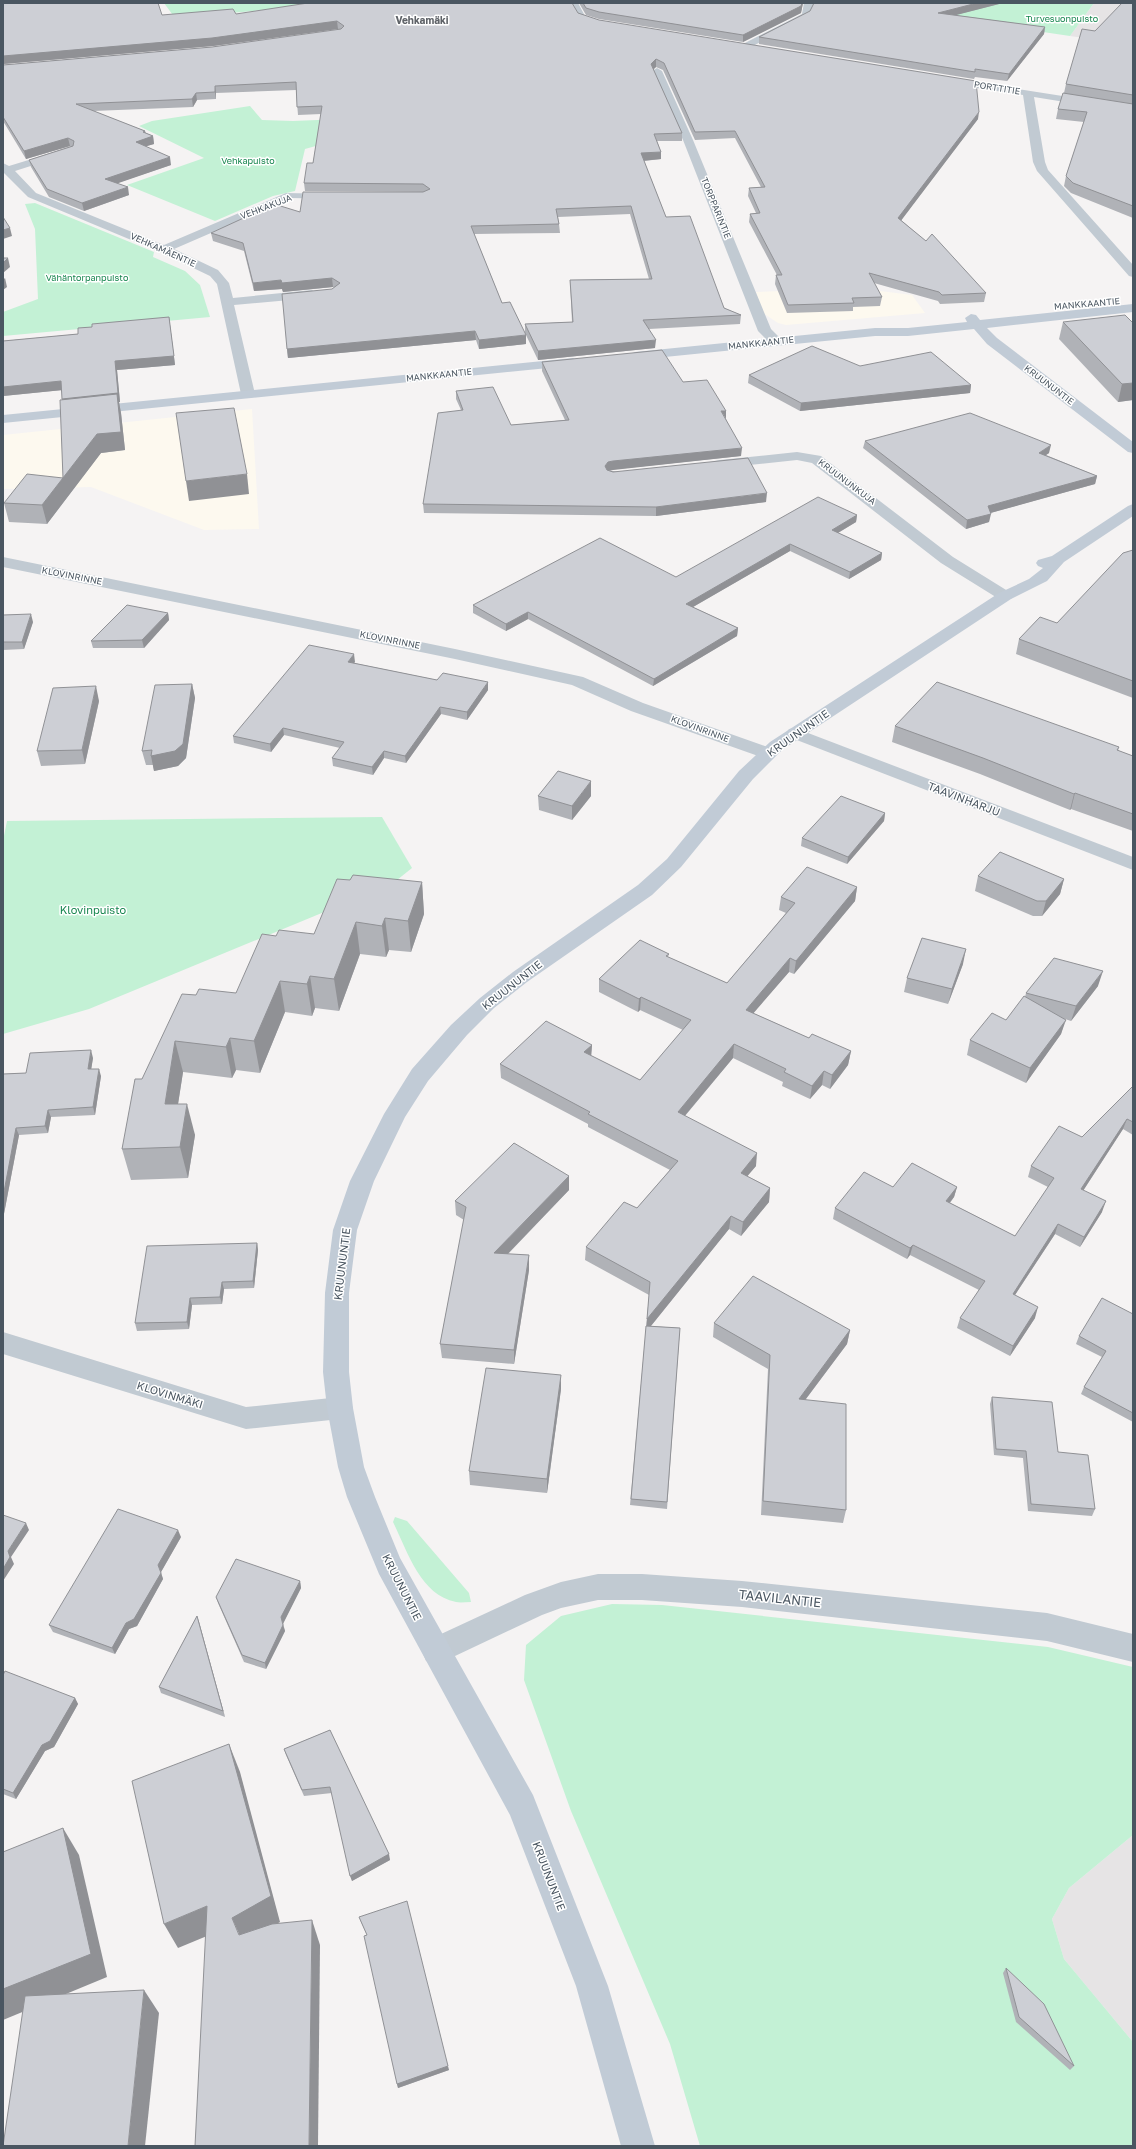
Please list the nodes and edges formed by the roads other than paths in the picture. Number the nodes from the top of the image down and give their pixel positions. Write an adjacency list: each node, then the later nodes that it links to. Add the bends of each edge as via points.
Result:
1 (573, 3): 3 (street, via 580,18)
2 (809, 3): 5 (street, via 806,15)
3 (606, 25)
4 (732, 45): 5 (street)
5 (744, 47): 6 (street)
6 (761, 50)
7 (657, 71): 21 (street, TORPPARINTIE, via 688,140 765,331)
8 (935, 79): 9 (street, PORTTITIE)
9 (1028, 93): 10 (street); 15 (street, PORTTITIE, via 1039,162 1043,171)
10 (1133, 110)
11 (70, 150): 12 (street)
12 (5, 168): 14 (street, VEHKAMÄENTIE, via 32,195)
13 (345, 196): 14 (street, VEHKAKUJA, via 290,195)
14 (164, 249): 18 (street, VEHKAMÄENTIE, via 214,273 223,283)
15 (1133, 273)
16 (325, 293): 18 (street)
17 (1133, 301): 20 (street, MANKKAANTIE)
18 (228, 302): 24 (street, VEHKAMÄENTIE)
19 (1133, 308): 20 (street, MANKKAANTIE)
20 (974, 321): 21 (street, MANKKAANTIE, via 908,332 875,332); 26 (street, KRUUNUNTIE, via 992,341)
21 (777, 342): 22 (street, MANKKAANTIE)
22 (622, 357)
23 (584, 361): 24 (street, MANKKAANTIE)
24 (248, 394): 25 (street, MANKKAANTIE)
25 (3, 419)
26 (1133, 449)
27 (705, 466): 30 (street, KRUUNUNKUJA, via 797,456 816,459 947,560)
28 (1133, 509): 30 (street, KRUUNUNTIE, via 1058,559 1051,572)
29 (3, 562): 32 (street, KLOVINRINNE, via 577,681 637,707)
30 (1005, 596): 31 (street, KRUUNUNTIE)
31 (795, 733): 32 (street, KRUUNUNTIE); 33 (street, TAAVINHARJU)
32 (767, 753): 35 (street, KRUUNUNTIE, via 674,863 645,890 503,990 459,1030 420,1075 395,1114 362,1181 345,1230 337,1293 336,1372)
33 (1133, 864)
34 (3, 1343): 35 (street, KLOVINMÄKI, via 246,1418)
35 (340, 1408): 37 (street, KRUUNUNTIE, via 351,1467 361,1497 390,1565)
36 (1133, 1648): 37 (street, TAAVILANTIE, via 1047,1627 742,1594 642,1587 598,1587 561,1595 536,1604)
37 (436, 1651): 38 (street, KRUUNUNTIE, via 522,1806 592,1986)
38 (638, 2146)

